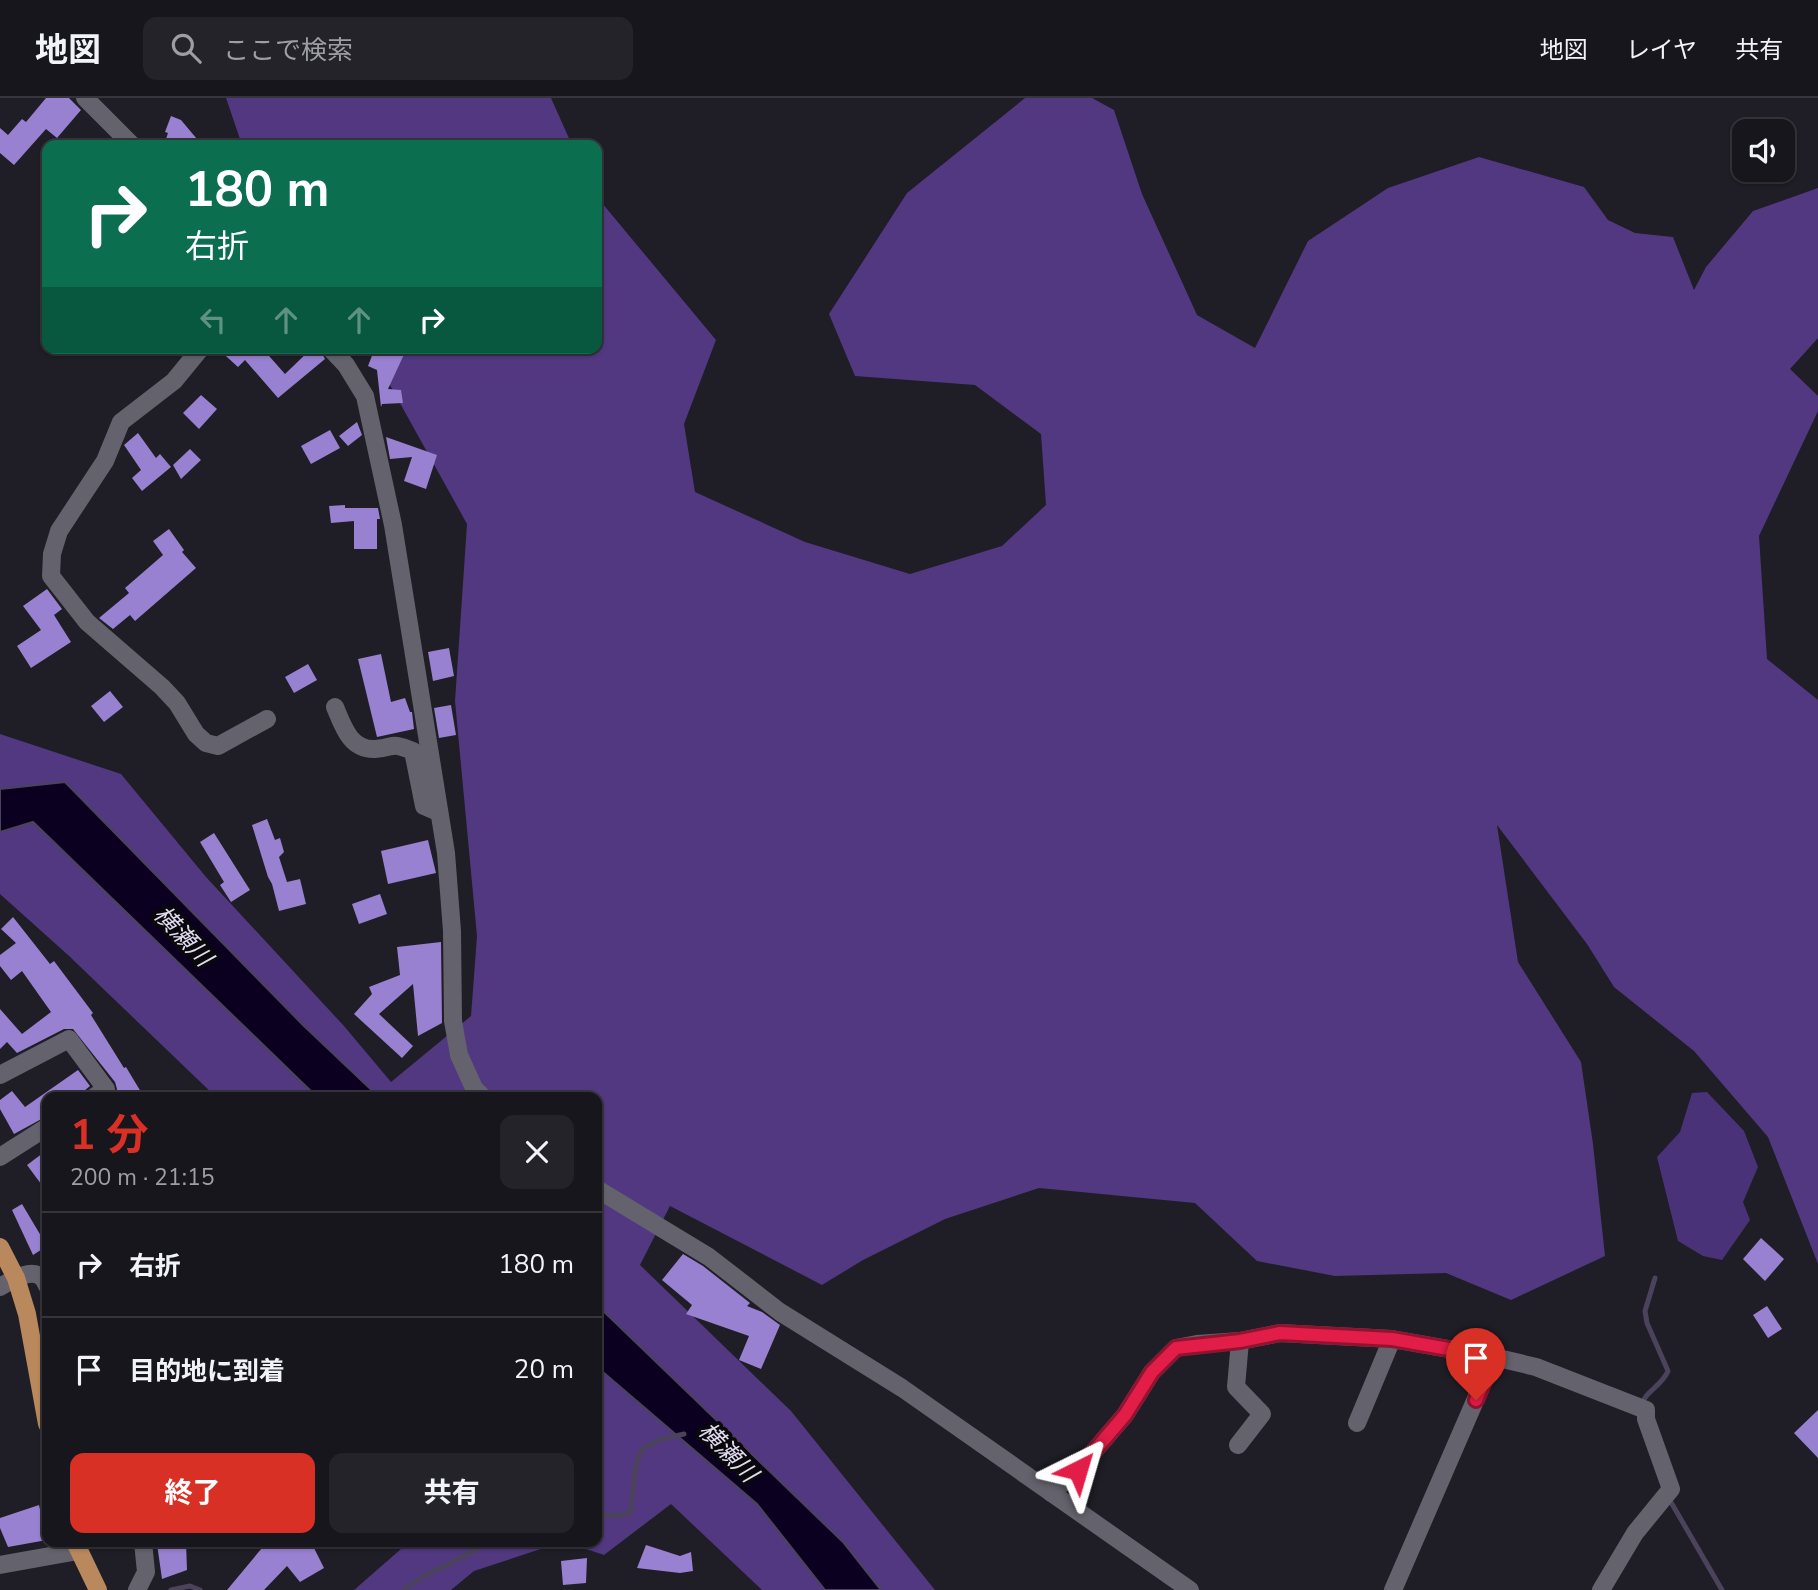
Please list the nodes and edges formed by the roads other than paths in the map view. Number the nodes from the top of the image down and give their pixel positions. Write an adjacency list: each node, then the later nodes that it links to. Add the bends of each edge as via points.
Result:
1 (85, 98): 2 (street)
2 (127, 140)
3 (196, 354): 6 (street, via 174,381 121,422 105,461 59,531 51,576 87,622 162,687 206,743 218,746)
4 (336, 354): 7 (street, via 365,396 372,426 393,524)
5 (335, 708): 7 (street, via 347,736 356,744 373,750 396,744 413,751 424,806)
6 (267, 719)
7 (438, 812): 10 (street, via 452,931 453,1021 459,1055)
8 (0, 1075): 9 (street, via 69,1039 106,1089)
9 (102, 1092)
10 (478, 1092)
11 (42, 1130): 12 (street)
12 (0, 1157)
13 (602, 1192): 24 (street, via 709,1257 779,1312 902,1388)
14 (0, 1247): 16 (main road)
15 (42, 1277): 16 (street, via 23,1273)
16 (16, 1278): 17 (street); 21 (main road)
17 (0, 1287)
18 (1392, 1339): 19 (street, via 1280,1333); 20 (street); 22 (street)
19 (1240, 1341): 23 (street, via 1236,1387 1262,1413); 24 (street, via 1176,1348 1152,1372 1125,1415 1078,1470)
20 (1494, 1357): 32 (street); 33 (street, via 1536,1367 1646,1410 1671,1489 1635,1533)
21 (42, 1396)
22 (1357, 1423)
23 (1238, 1446)
24 (1051, 1493): 31 (street)
25 (73, 1547): 28 (street)
26 (77, 1547): 29 (main road)
27 (144, 1547): 30 (street, via 146,1572)
28 (0, 1565)
29 (98, 1590)
30 (137, 1590)
31 (1190, 1590)
32 (1394, 1590)
33 (1601, 1590)

